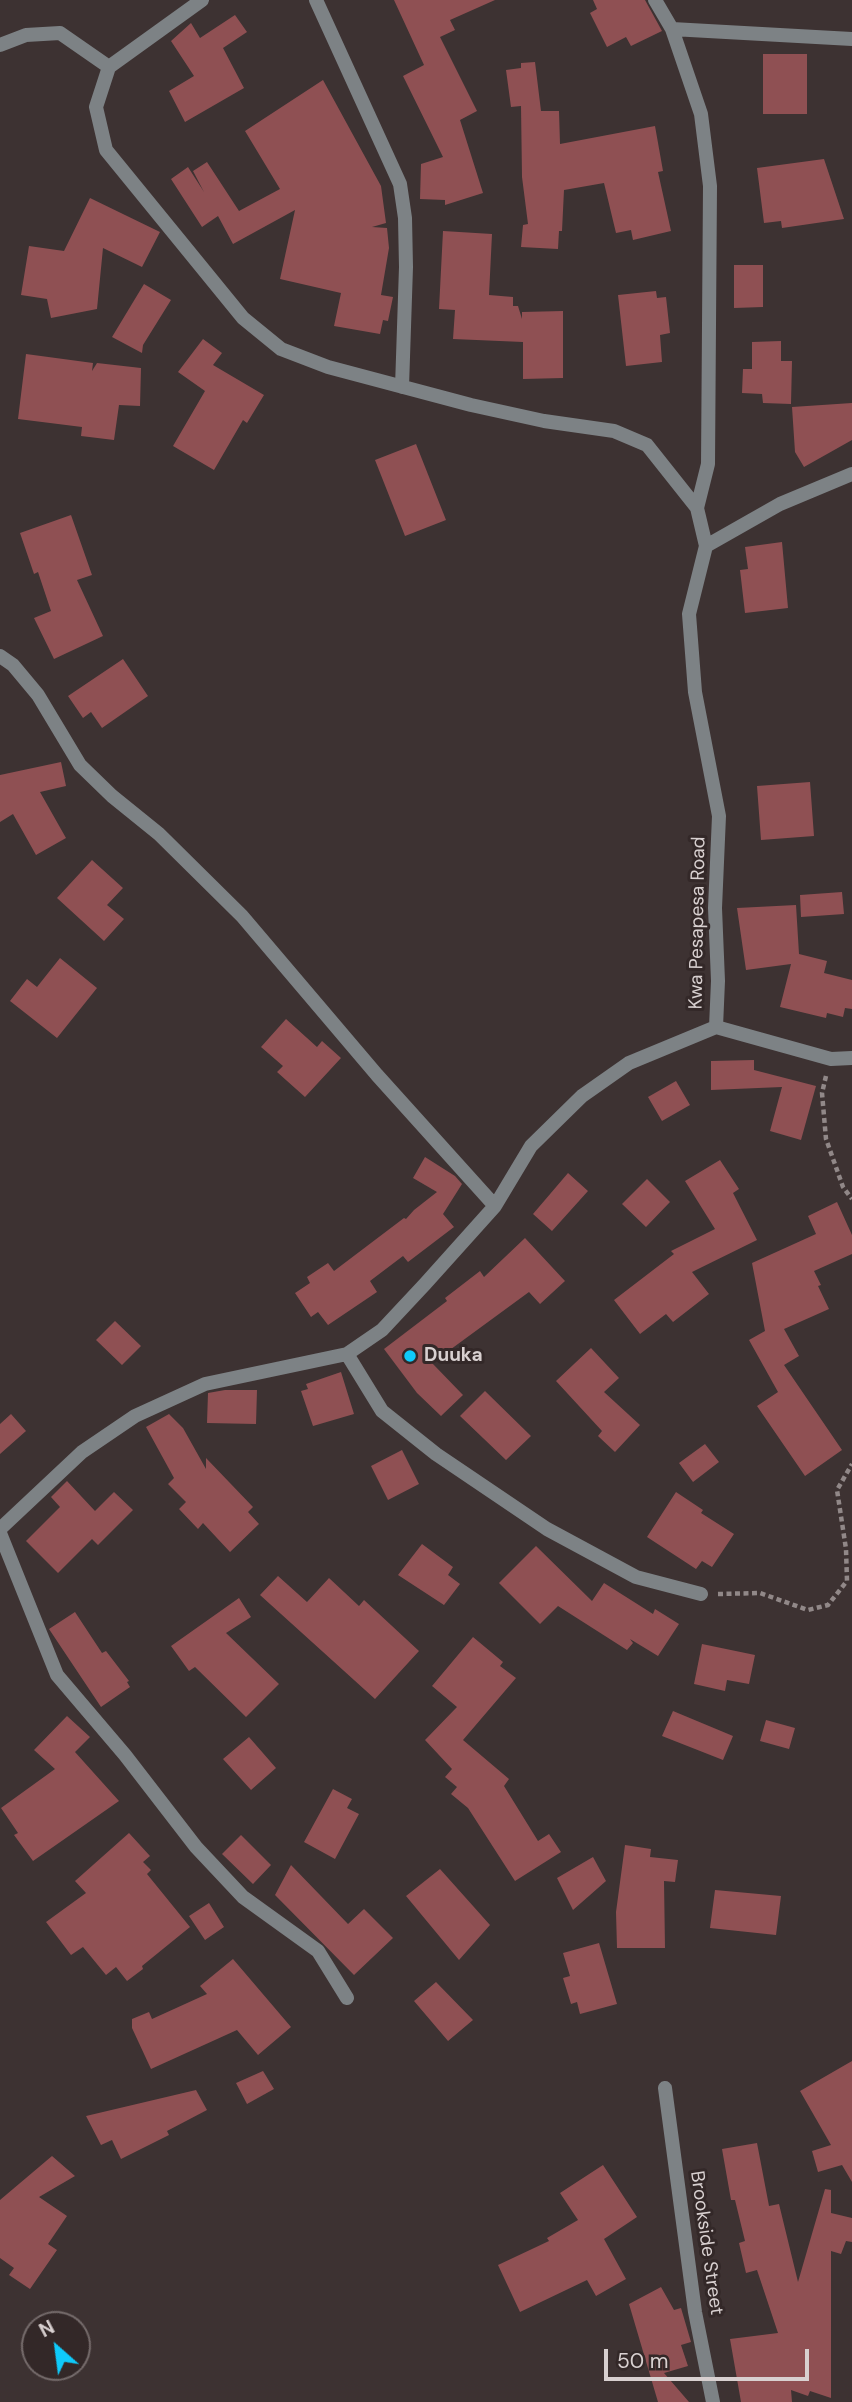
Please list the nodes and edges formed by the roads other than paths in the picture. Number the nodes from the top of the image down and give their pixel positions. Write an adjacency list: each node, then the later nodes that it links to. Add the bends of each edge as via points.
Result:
1 (202, 0): 7 (street)
2 (316, 0): 8 (street, via 400,184 406,267)
3 (656, 0): 4 (street)
4 (672, 29): 5 (street); 10 (street, via 701,114 710,186 708,464)
5 (852, 39)
6 (0, 45): 7 (street, via 26,35 60,33)
7 (109, 68): 8 (street, via 96,107 106,150 243,318 281,349)
8 (402, 387): 10 (street, via 544,421 614,431 647,445)
9 (852, 474): 11 (street, via 780,504)
10 (697, 508): 11 (street)
11 (706, 546): 13 (street, Kwa Pesapesa Road, via 689,614 695,692 719,816)
12 (0, 656): 15 (street, via 38,695 80,765 242,916)
13 (716, 1027): 14 (street, via 831,1059); 15 (street, Kwa Pesapesa Road, via 629,1063 582,1096 531,1146)
14 (852, 1058)
15 (495, 1206): 16 (street, Kwa Pesapesa Road, via 382,1329)
16 (347, 1354): 17 (street, Kwa Pesapesa Road, via 205,1384 135,1416 82,1452); 18 (street, via 382,1411 436,1454 547,1529 636,1577)
17 (0, 1531): 19 (street, via 57,1675 196,1847 243,1897 318,1951)
18 (701, 1594)
19 (347, 1998)
20 (665, 2088): 21 (street, Brookside Street, via 695,2312)
21 (713, 2402)

